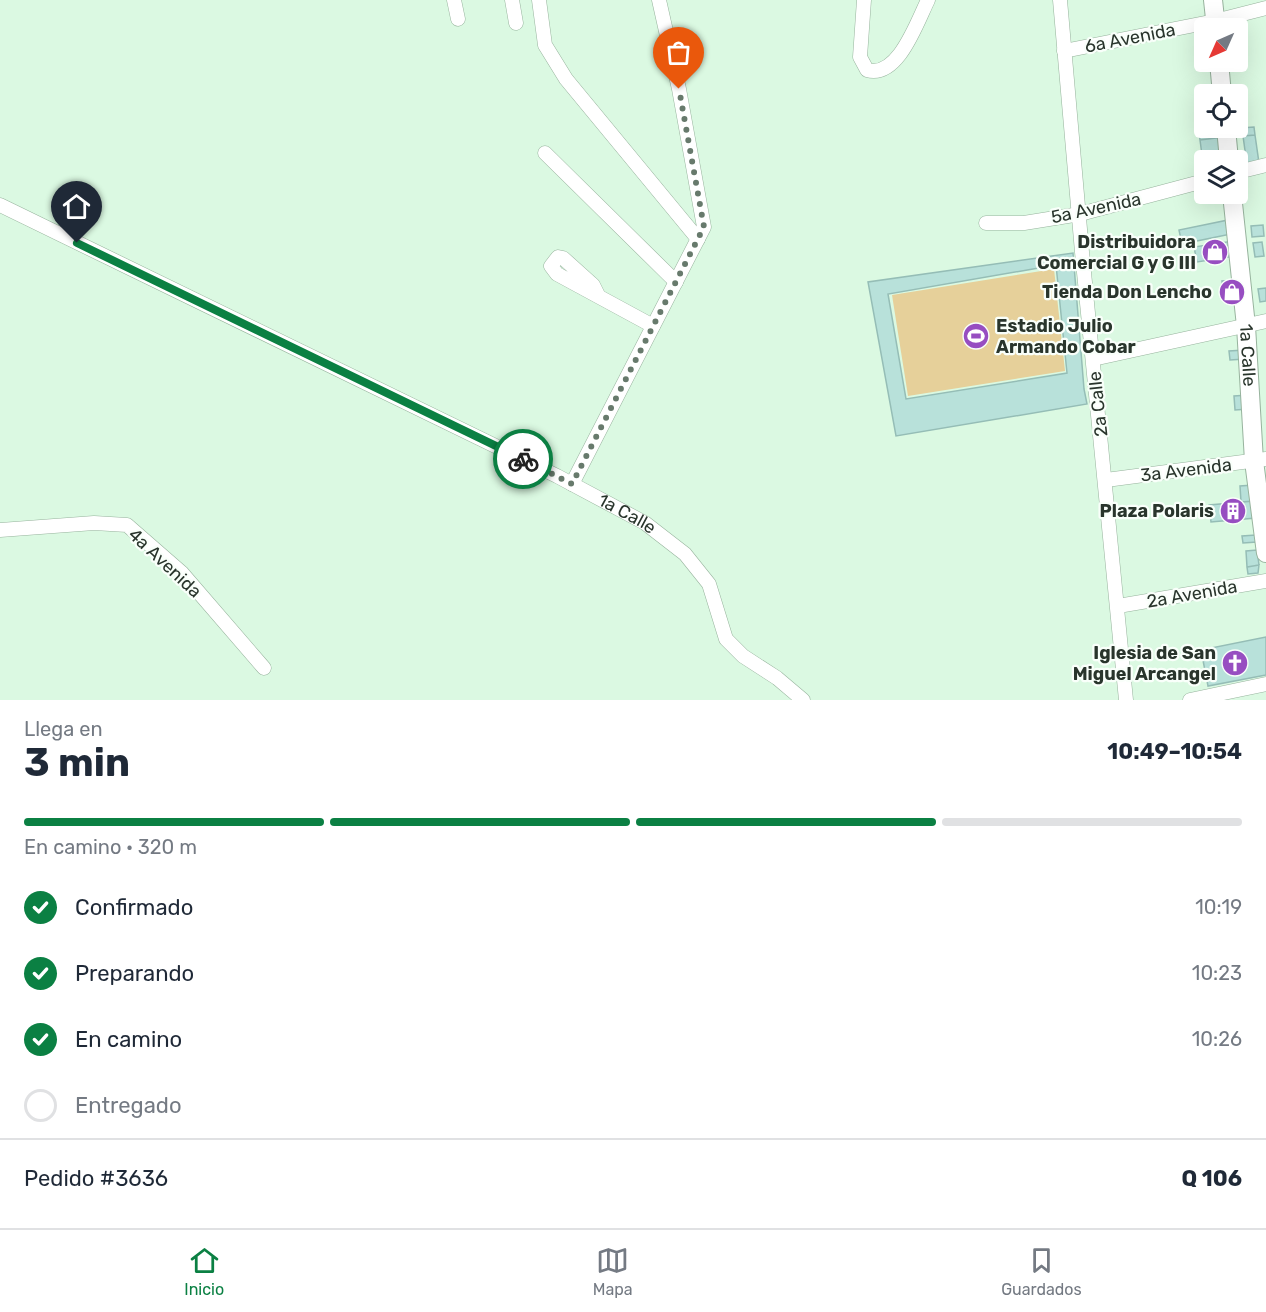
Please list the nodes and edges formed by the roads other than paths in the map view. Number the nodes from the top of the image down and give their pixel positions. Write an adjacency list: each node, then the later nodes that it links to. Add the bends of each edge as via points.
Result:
1 (454, 0): 12 (street)
2 (512, 0): 13 (street)
3 (539, 0): 24 (street, via 545,45 566,79)
4 (659, 0): 24 (street, via 704,227)
5 (864, 0): 6 (street, via 860,57 867,70 874,72 887,68 900,53)
6 (927, 0)
7 (1060, 0): 15 (street, 2a Calle)
8 (1213, 0): 10 (main road)
9 (1266, 8): 11 (street, 6a Avenida)
10 (1215, 18)
11 (1237, 18)
12 (458, 19)
13 (516, 22)
14 (1194, 29): 15 (street, 6a Avenida)
15 (1064, 51): 22 (street, 2a Calle)
16 (545, 153): 25 (street)
17 (1266, 165): 18 (street)
18 (1248, 170)
19 (1194, 184): 22 (street, 5a Avenida)
20 (1233, 204): 29 (main road, 1a Calle)
21 (0, 205): 33 (street, 1a Calle)
22 (1080, 214): 23 (street, 5a Avenida, via 1024,223); 30 (street, 2a Calle)
23 (986, 223)
24 (698, 239): 25 (street)
25 (676, 282): 28 (street)
26 (598, 295): 28 (street)
27 (1266, 321): 29 (street)
28 (653, 326): 33 (street)
29 (1246, 326): 30 (street); 31 (main road, 1a Calle)
30 (1093, 359): 32 (street, 2a Calle)
31 (1260, 460): 32 (street, 3a Avenida); 35 (main road, 1a Calle)
32 (1106, 480): 37 (street, 2a Calle)
33 (572, 484): 40 (street, 1a Calle, via 645,523 685,554 709,584 726,639)
34 (0, 530): 38 (street, 4a Avenida, via 94,523 127,525 182,573)
35 (1266, 553)
36 (1266, 581): 37 (street, 2a Avenida)
37 (1118, 606): 41 (street, 2a Calle)
38 (264, 668)
39 (1266, 684): 42 (street)
40 (803, 700)
41 (1126, 700)
42 (1190, 700)

